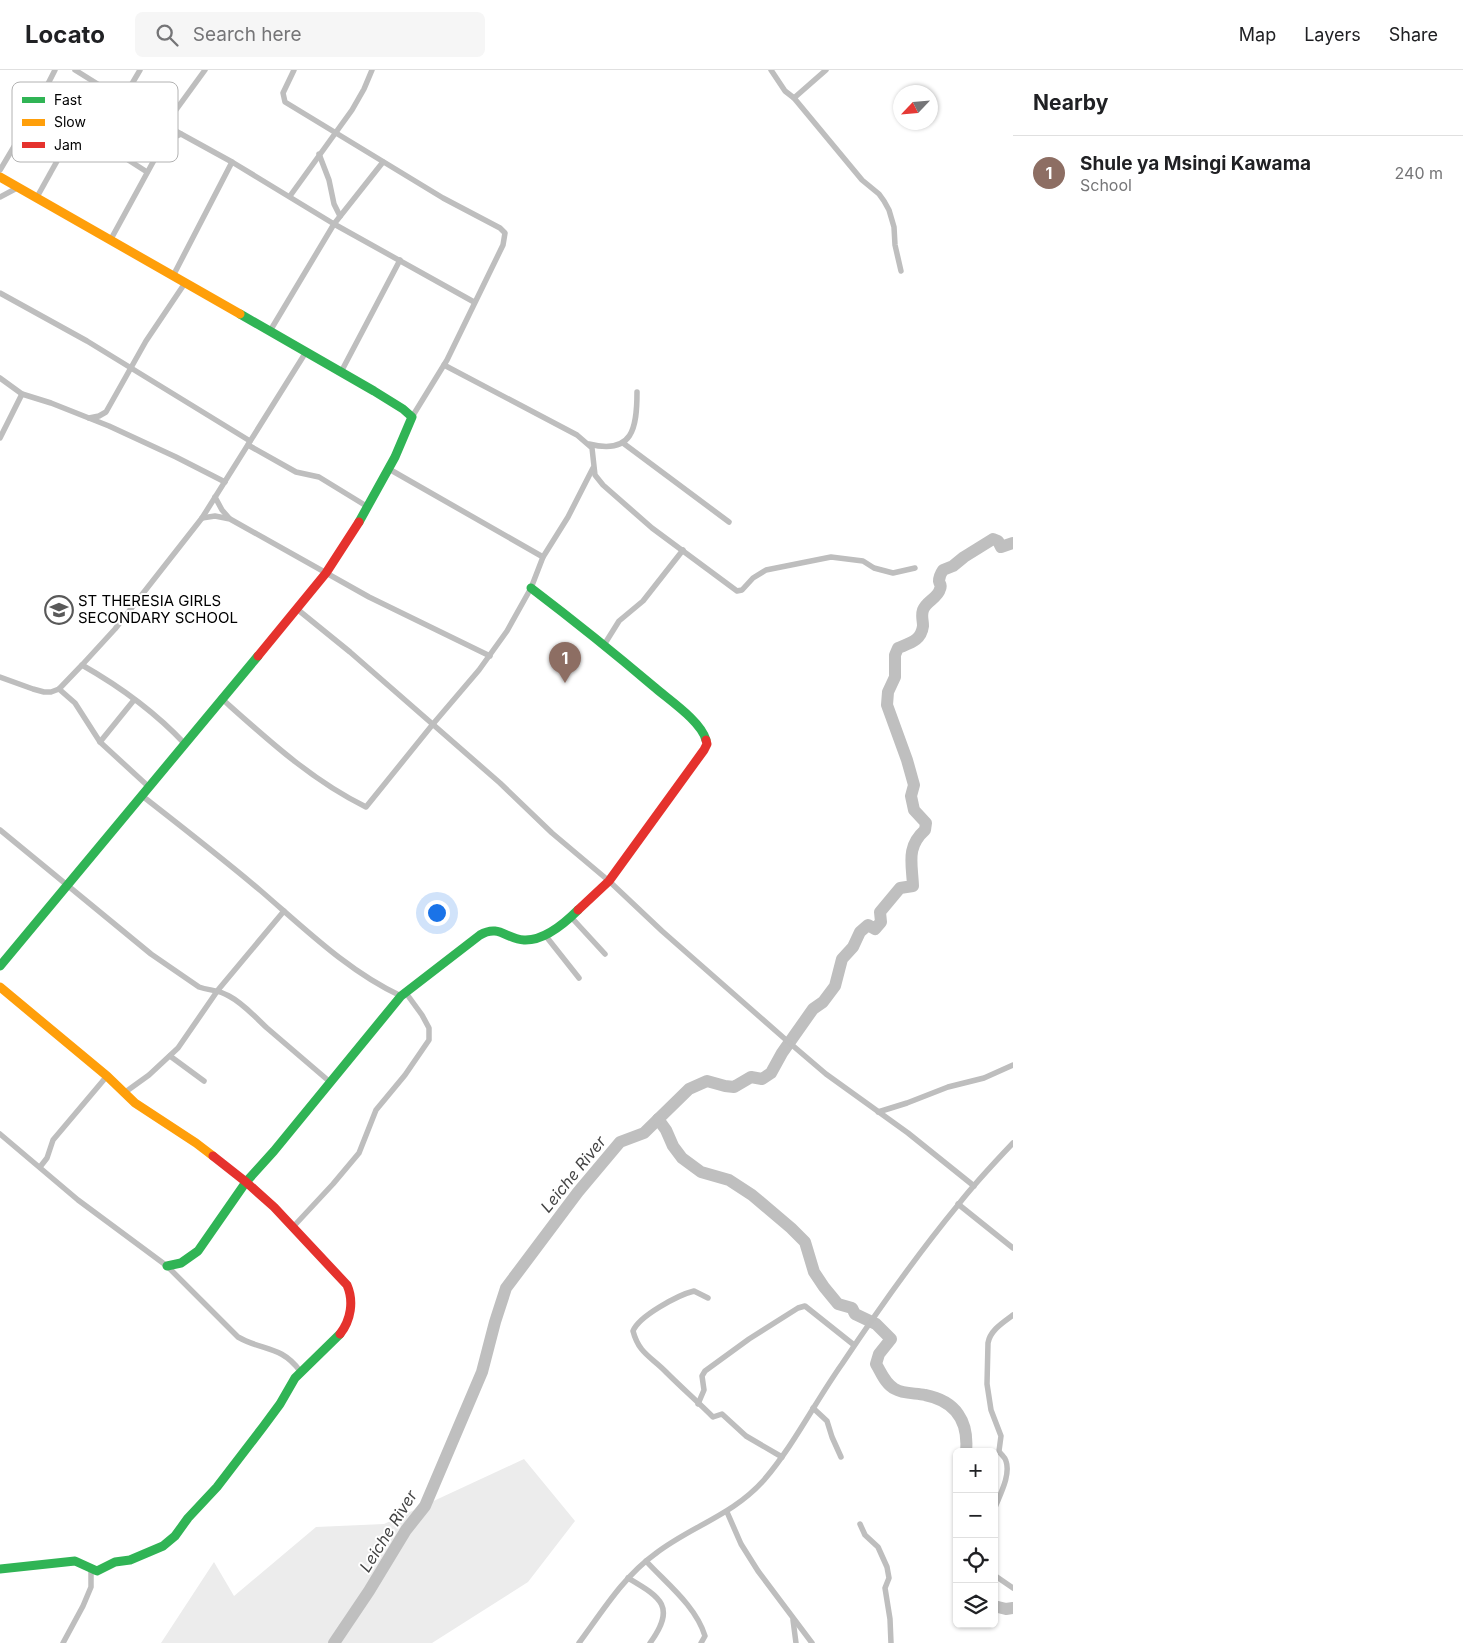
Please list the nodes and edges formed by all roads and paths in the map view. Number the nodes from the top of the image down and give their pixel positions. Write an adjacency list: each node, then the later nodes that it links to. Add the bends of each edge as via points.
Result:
1 (55, 70): 9 (street)
2 (75, 70): 10 (street)
3 (140, 70): 11 (street)
4 (294, 70): 15 (street, via 283,93 285,102)
5 (372, 70): 15 (street, via 352,110)
6 (771, 70): 12 (street, via 778,83)
7 (826, 70): 12 (street)
8 (203, 72): 13 (street)
9 (49, 82)
10 (95, 82)
11 (133, 82)
12 (794, 98): 36 (street, via 862,180 884,201 894,227)
13 (178, 107)
14 (178, 132): 16 (street)
15 (335, 133): 19 (street); 24 (street)
16 (181, 134): 17 (street); 23 (street)
17 (178, 135)
18 (12, 150): 25 (street)
19 (319, 154): 30 (street); 32 (street)
20 (56, 162): 31 (street)
21 (131, 162): 26 (street)
22 (153, 162): 26 (street)
23 (232, 162): 30 (street); 37 (street)
24 (383, 162): 32 (street); 40 (street, via 492,223 505,234 503,245)
25 (0, 170)
26 (147, 172): 34 (street)
27 (0, 177): 28 (street)
28 (17, 188): 29 (street); 31 (street)
29 (2, 194)
30 (290, 196): 33 (street)
31 (37, 197): 34 (street)
32 (340, 216): 33 (street)
33 (334, 224): 35 (street); 41 (street)
34 (111, 239): 37 (street)
35 (400, 260): 40 (street); 45 (street)
36 (901, 271)
37 (174, 276): 38 (street)
38 (185, 283): 41 (street); 44 (street)
39 (0, 293): 44 (street)
40 (474, 302): 43 (street)
41 (270, 331): 42 (street)
42 (306, 352): 45 (street); 54 (street)
43 (444, 365): 50 (street); 56 (street, via 577,434)
44 (132, 367): 49 (street); 54 (street)
45 (341, 372): 50 (street)
46 (0, 378): 48 (street)
47 (637, 392): 55 (street, via 634,428)
48 (22, 394): 51 (street); 53 (street)
49 (106, 412): 51 (street); 52 (street)
50 (412, 417): 58 (street)
51 (89, 418): 52 (street)
52 (109, 426): 59 (street)
53 (0, 438)
54 (249, 443): 59 (street); 61 (street, via 296,472 319,477)
55 (623, 443): 56 (street, via 609,447); 64 (street)
56 (589, 444): 57 (street, via 594,454)
57 (593, 468): 65 (street, via 603,485); 66 (street)
58 (389, 469): 61 (street); 66 (street)
59 (225, 482): 60 (street)
60 (215, 497): 62 (street); 63 (street)
61 (368, 507): 68 (street)
62 (202, 518): 63 (street); 73 (street, via 115,629)
63 (230, 519): 68 (street)
64 (729, 522)
65 (683, 550): 67 (street, via 737,591 766,570 831,557 863,561 894,574); 71 (street, via 643,601 619,621)
66 (543, 557): 69 (street)
67 (915, 568)
68 (326, 573): 70 (street); 72 (street)
69 (530, 588): 71 (street); 72 (street)
70 (297, 609): 76 (street); 78 (street)
71 (604, 645): 84 (street, via 686,714 704,733 707,744)
72 (490, 656): 78 (street)
73 (82, 665): 75 (street); 77 (street)
74 (0, 676): 75 (street, via 44,692)
75 (59, 689): 79 (street, via 75,703)
76 (221, 698): 78 (street, via 294,762 340,794 366,807); 80 (street)
77 (134, 700): 79 (street); 80 (street)
78 (433, 724): 84 (street)
79 (100, 742): 81 (street)
80 (185, 744): 81 (street)
81 (149, 787): 82 (street)
82 (142, 795): 85 (street); 86 (street)
83 (0, 830): 85 (street)
84 (609, 881): 87 (street); 101 (street, via 785,1039)
85 (66, 885): 90 (street); 93 (street, via 168,966 205,989)
86 (284, 911): 93 (street); 94 (street, via 364,974)
87 (571, 917): 88 (street); 89 (street)
88 (545, 935): 91 (street); 94 (street, via 527,940 489,930)
89 (605, 954)
90 (0, 966)
91 (579, 978)
92 (0, 987): 97 (street)
93 (218, 990): 95 (street); 99 (street, via 247,1009)
94 (404, 995): 99 (street); 108 (street, via 422,1015 429,1028 429,1040 376,1110 359,1153)
95 (170, 1056): 98 (street); 100 (street)
96 (1013, 1065): 101 (street, via 984,1078)
97 (107, 1076): 100 (street); 104 (street, via 53,1140)
98 (204, 1080)
99 (330, 1082): 105 (street)
100 (124, 1093): 105 (street)
101 (878, 1112): 106 (street)
102 (0, 1134): 104 (street)
103 (1013, 1143): 106 (street)
104 (40, 1167): 110 (street, via 78,1200)
105 (246, 1182): 108 (street); 110 (street, via 198,1251 181,1263)
106 (974, 1186): 107 (street)
107 (958, 1204): 109 (street); 113 (street)
108 (293, 1227): 114 (street, via 347,1284 351,1302 348,1321 342,1332)
109 (1013, 1248)
110 (167, 1266): 114 (street, via 238,1338 274,1350 287,1357)
111 (708, 1298): 115 (street, via 694,1291 686,1293 639,1321 633,1331 643,1353)
112 (1013, 1315): 119 (street, via 992,1333 988,1342 988,1396 1001,1436 999,1451 1006,1459 1007,1468)
113 (854, 1345): 115 (street, via 806,1306 798,1308 706,1371 702,1376 704,1390); 116 (street)
114 (300, 1371): 124 (street, via 263,1427 171,1540 130,1560 99,1570)
115 (698, 1404): 117 (street, via 713,1417 722,1414 746,1436)
116 (813, 1408): 117 (street); 118 (street, via 827,1420)
117 (782, 1457): 120 (street, via 754,1491)
118 (841, 1457)
119 (998, 1498)
120 (727, 1512): 122 (street, via 674,1541); 128 (street, via 753,1564)
121 (860, 1524): 135 (street, via 888,1568 885,1588)
122 (646, 1561): 125 (street); 132 (street, via 694,1614 705,1636)
123 (0, 1568): 124 (street, via 76,1561)
124 (91, 1569): 129 (street, via 91,1587)
125 (628, 1578): 130 (street); 131 (street, via 654,1594 662,1604 661,1622)
126 (998, 1579): 127 (street)
127 (1013, 1588)
128 (793, 1617): 133 (street); 134 (street)
129 (64, 1643)
130 (579, 1643)
131 (650, 1643)
132 (701, 1643)
133 (796, 1643)
134 (812, 1643)
135 (891, 1643)

